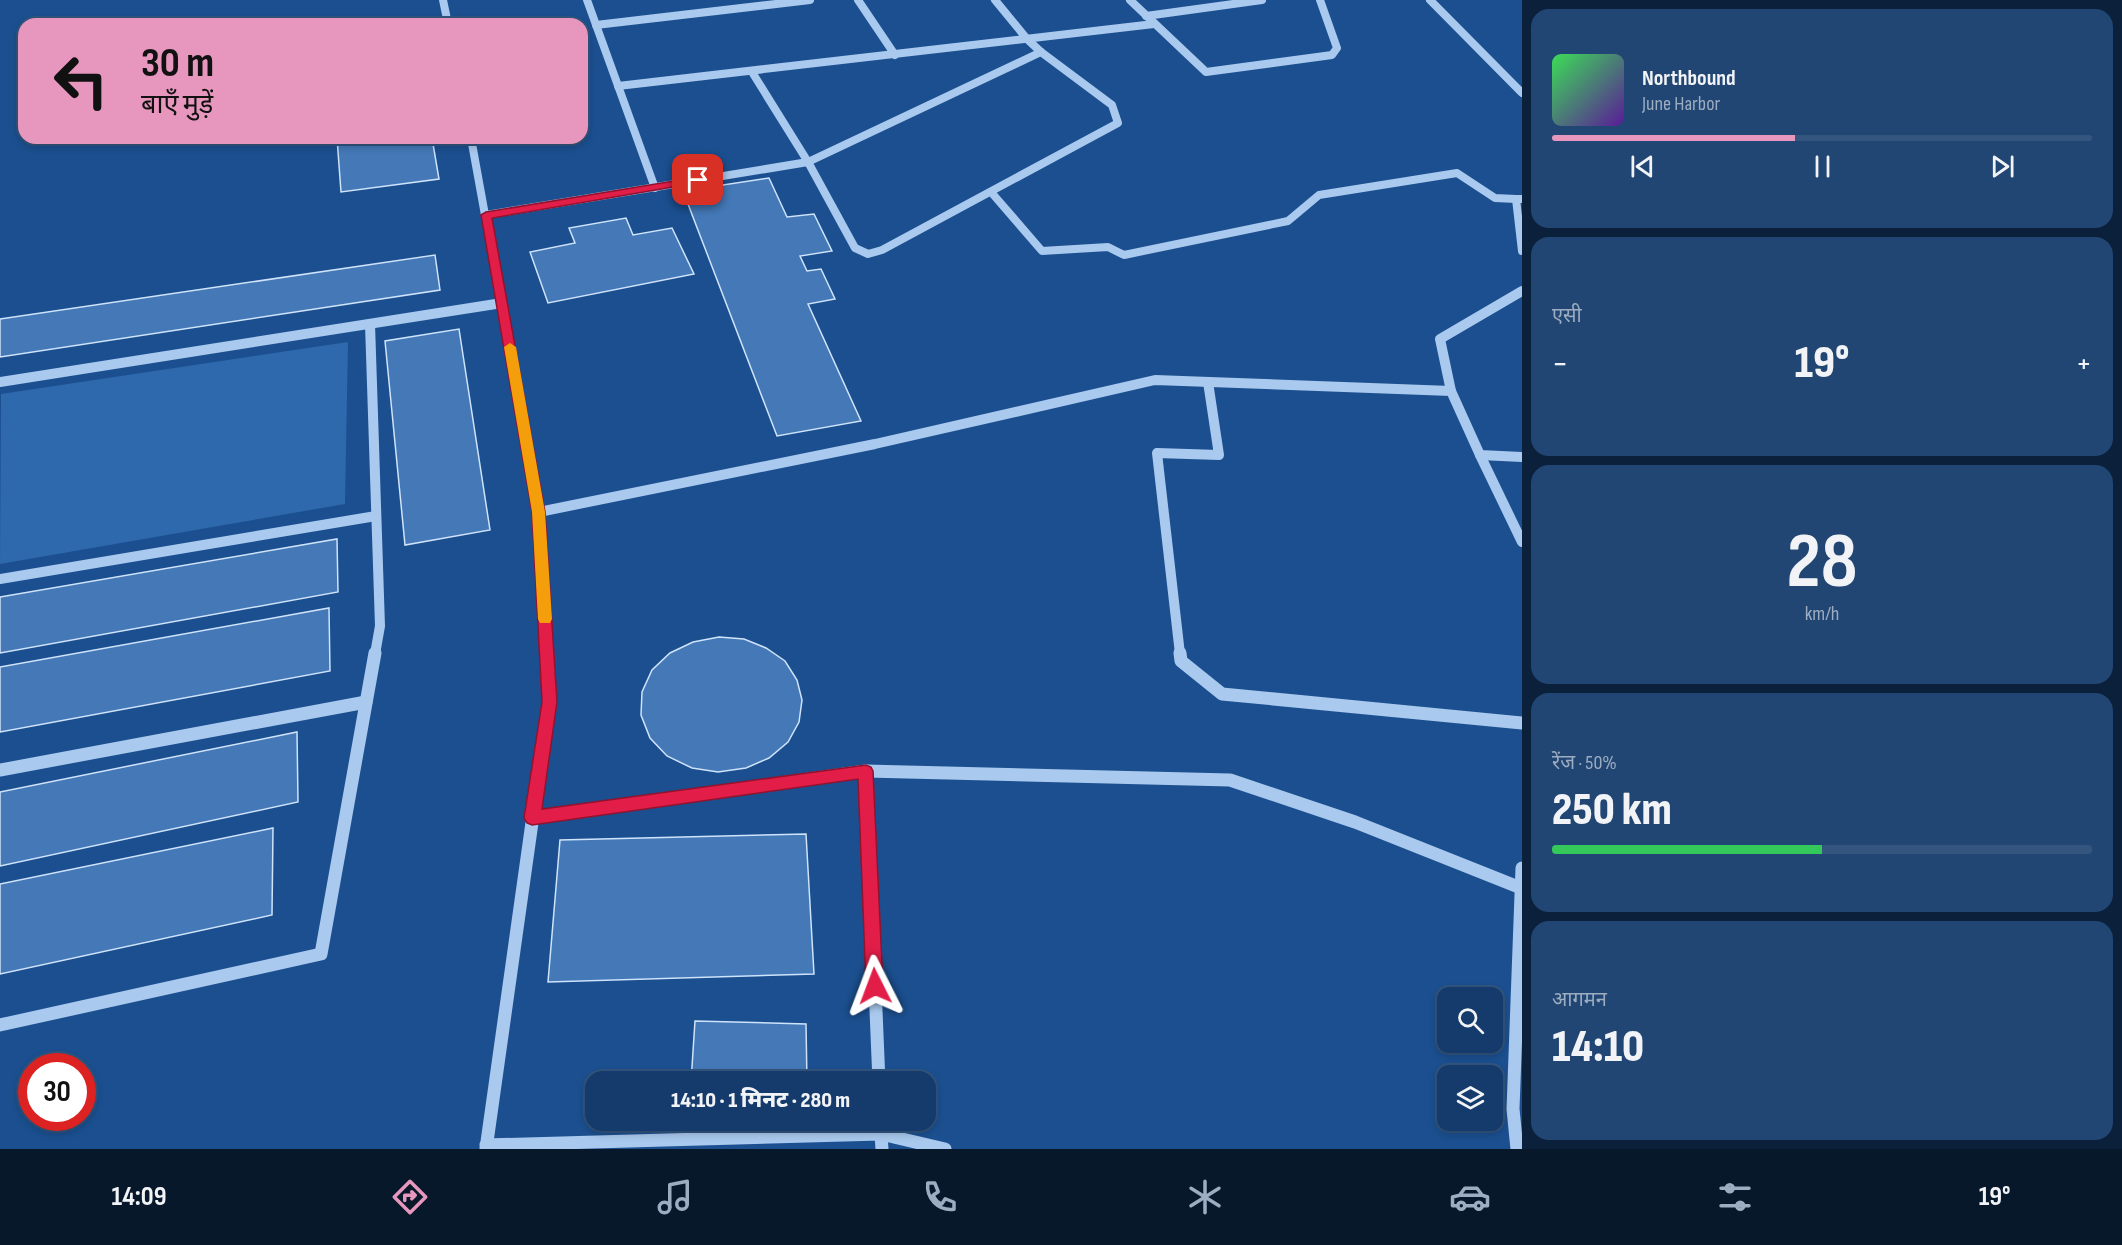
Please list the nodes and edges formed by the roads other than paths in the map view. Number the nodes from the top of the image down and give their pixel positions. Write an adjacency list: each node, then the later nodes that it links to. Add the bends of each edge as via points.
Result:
1 (443, 0): 14 (street)
2 (587, 0): 16 (street)
3 (727, 0): 12 (street)
4 (810, 0): 12 (street)
5 (858, 0): 19 (street)
6 (995, 0): 17 (street)
7 (1130, 0): 13 (street)
8 (1262, 0): 11 (street)
9 (1320, 0): 15 (street, via 1337,48 1323,58 1206,72)
10 (1430, 0): 22 (street)
11 (1214, 3): 13 (street)
12 (732, 9): 16 (street)
13 (1146, 16): 15 (street)
14 (447, 18)
15 (1154, 24): 17 (street)
16 (596, 25): 21 (street)
17 (1027, 39): 18 (street); 19 (street)
18 (1041, 52): 24 (street); 26 (street, via 1112,105 1118,123)
19 (895, 55): 20 (street)
20 (752, 72): 21 (street); 24 (street)
21 (618, 86): 25 (street)
22 (1522, 93)
23 (472, 144): 28 (street)
24 (808, 162): 25 (street); 26 (street, via 855,248 868,254)
25 (654, 188): 28 (street)
26 (992, 192): 27 (street, via 1042,251 1108,247 1124,255 1288,221 1319,195 1457,173 1495,198)
27 (1519, 199): 29 (street)
28 (486, 215): 31 (street)
29 (1522, 251)
30 (1522, 291): 35 (street, via 1440,339)
31 (502, 303): 32 (street); 38 (street)
32 (370, 324): 33 (street); 39 (street)
33 (0, 382)
34 (1208, 382): 35 (street); 38 (street, via 1155,380 875,444); 43 (street, via 1219,455 1157,453 1181,661 1222,694)
35 (1452, 391): 36 (street)
36 (1480, 455): 37 (street); 40 (street)
37 (1522, 457)
38 (539, 512): 46 (street, via 549,702)
39 (376, 516): 41 (street); 42 (street, via 380,626)
40 (1522, 542)
41 (0, 579)
42 (366, 702): 44 (street); 49 (street, via 321,954)
43 (1522, 723)
44 (0, 770)
45 (866, 771): 46 (street); 48 (street, via 1230,780 1355,822); 50 (street)
46 (532, 818): 52 (street)
47 (1522, 868): 48 (street)
48 (1521, 888): 54 (street, via 1513,1109)
49 (0, 1025)
50 (879, 1071)
51 (881, 1135): 52 (street); 53 (street)
52 (486, 1147)
53 (945, 1149)
54 (1517, 1149)

